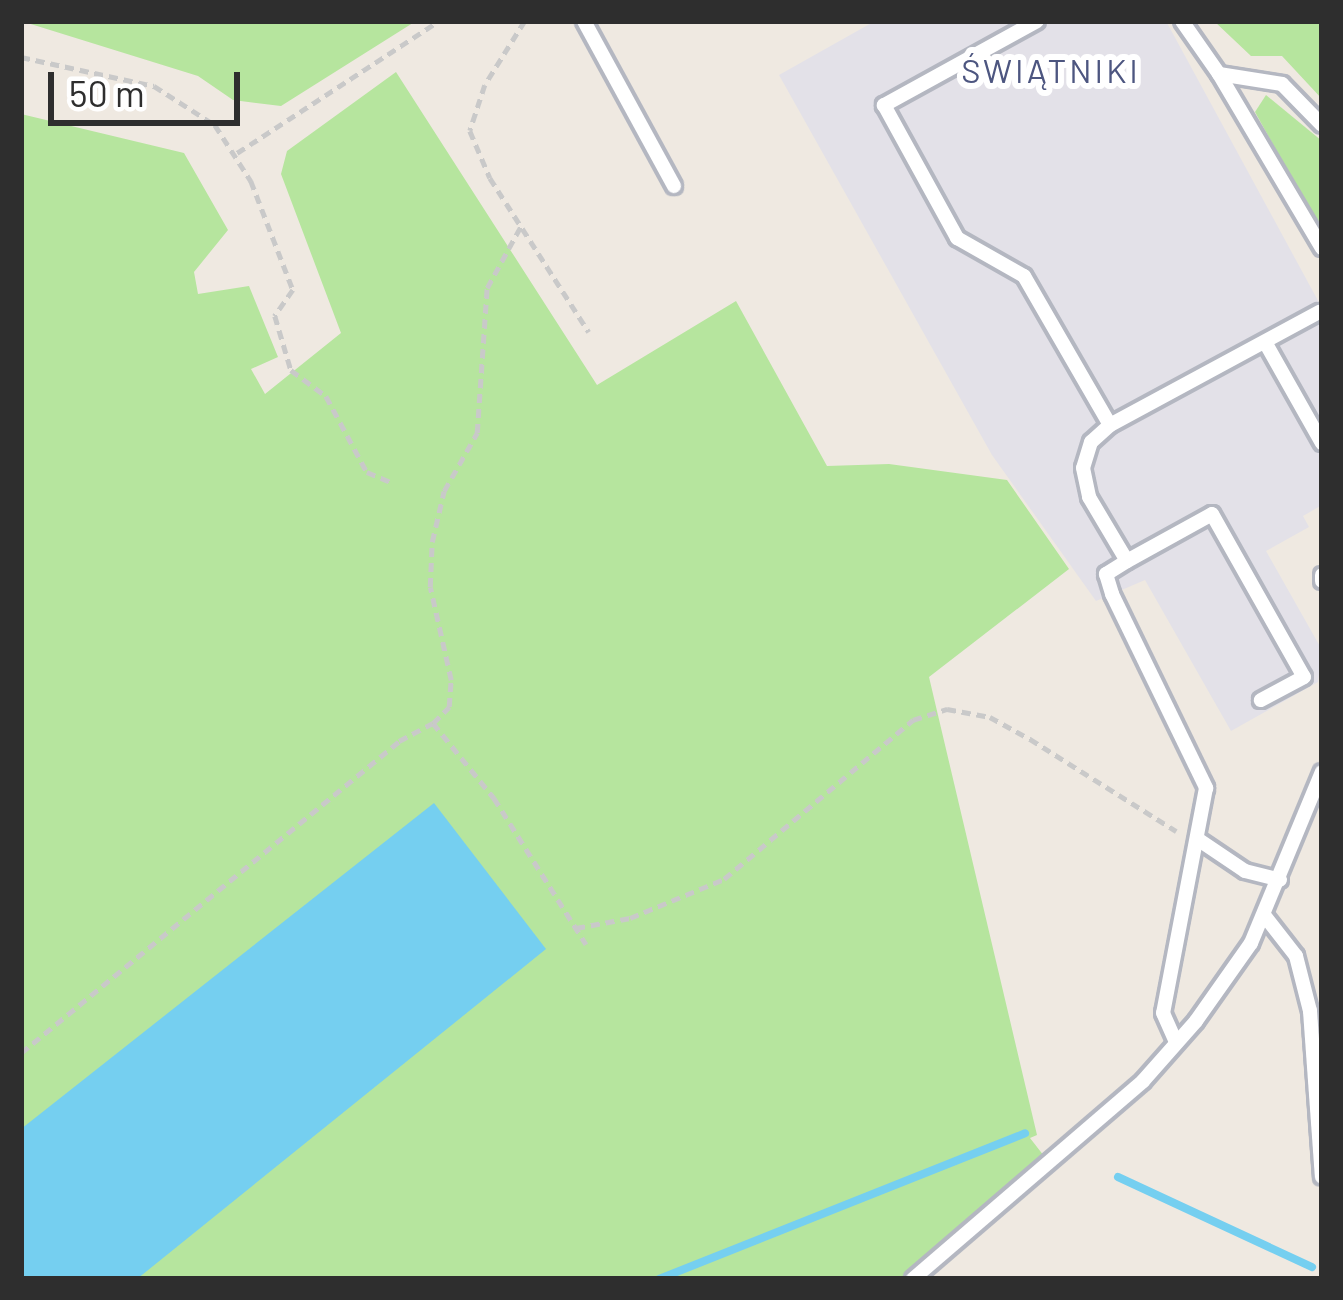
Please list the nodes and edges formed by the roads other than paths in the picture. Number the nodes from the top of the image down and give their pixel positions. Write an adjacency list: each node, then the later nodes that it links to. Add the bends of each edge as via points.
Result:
1 (584, 21): 6 (lane)
2 (1037, 21): 10 (lane, via 884,105 957,238 1024,276)
3 (1182, 21): 4 (lane)
4 (1219, 74): 5 (lane, via 1282,84); 7 (lane)
5 (1322, 125)
6 (674, 186)
7 (1322, 248)
8 (1319, 312): 9 (lane)
9 (1265, 342): 10 (lane); 11 (lane)
10 (1111, 425): 12 (lane, via 1091,442 1083,468 1089,497)
11 (1322, 442)
12 (1126, 561): 13 (lane, via 1212,514 1304,677); 15 (lane, via 1106,574 1206,788)
13 (1261, 700)
14 (1322, 772): 16 (lane)
15 (1199, 840): 16 (lane, via 1245,871); 18 (lane, via 1163,1012)
16 (1280, 880): 17 (lane)
17 (1264, 914): 18 (lane); 19 (lane, via 1296,956 1310,1011)
18 (1176, 1042): 20 (lane, via 1144,1081)
19 (1322, 1177)
20 (913, 1279)

